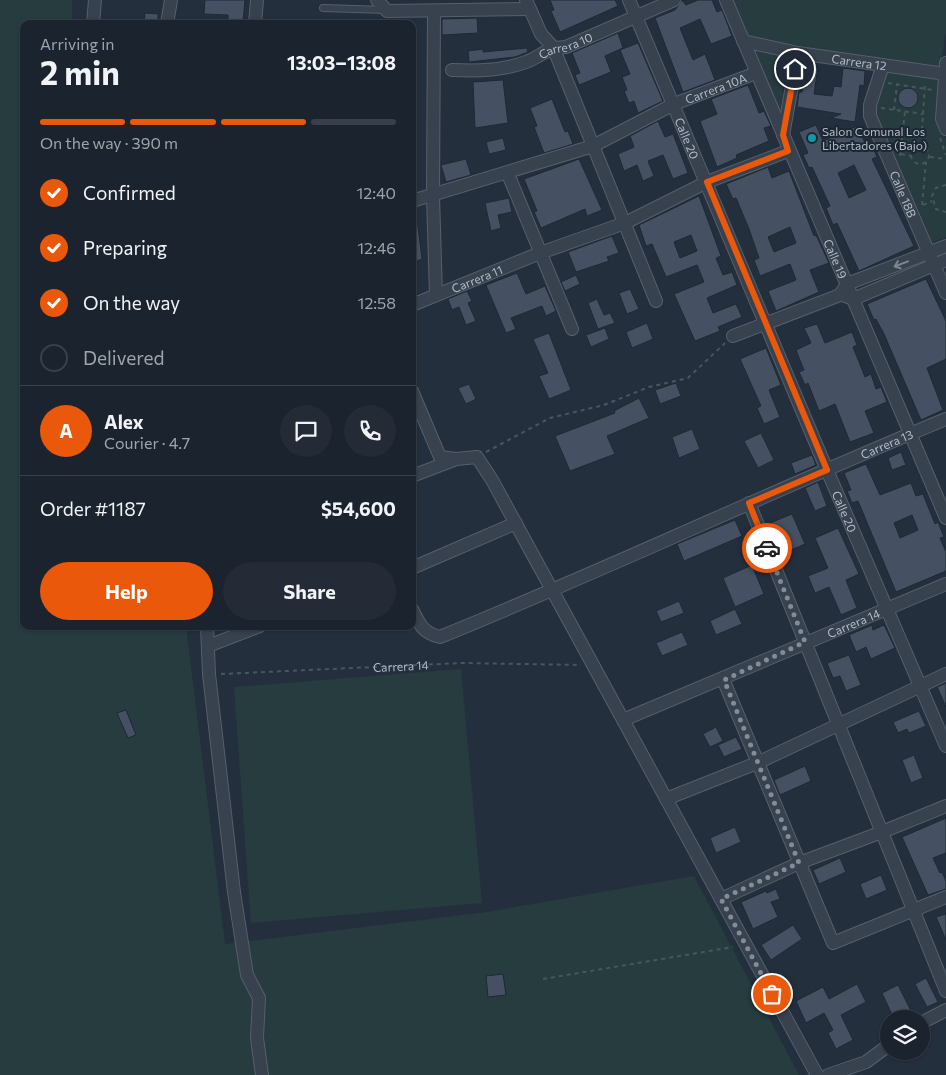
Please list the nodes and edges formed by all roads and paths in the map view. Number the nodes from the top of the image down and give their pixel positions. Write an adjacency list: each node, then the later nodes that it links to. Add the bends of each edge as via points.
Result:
1 (95, 0): 13 (street)
2 (171, 0): 14 (street)
3 (256, 0): 15 (street)
4 (376, 0): 10 (street)
5 (629, 0): 12 (street, Calle 20)
6 (674, 0): 12 (street, Carrera 10)
7 (726, 0): 16 (street, Calle 19)
8 (527, 4): 11 (street); 17 (street, via 541,34)
9 (323, 8): 10 (lane)
10 (387, 10): 11 (street)
11 (434, 11): 47 (street)
12 (636, 17): 17 (street, Carrera 10, via 566,47); 28 (street, Calle 20)
13 (93, 20)
14 (168, 20)
15 (255, 20)
16 (744, 41): 18 (street, Carrera 12); 23 (street, Calle 19)
17 (553, 47): 20 (street, Carrera 10, via 527,62 490,72); 35 (street)
18 (798, 53): 19 (street, Carrera 12); 34 (street)
19 (883, 65): 22 (street, Carrera 12); 24 (street)
20 (452, 70)
21 (945, 70): 22 (street, Carrera 12); 27 (street)
22 (926, 71): 26 (path)
23 (756, 73): 28 (street, Carrera 10A); 34 (street, Calle 19)
24 (877, 82): 25 (path); 29 (street)
25 (897, 85): 26 (path); 30 (path)
26 (925, 89): 27 (path); 32 (path)
27 (943, 92): 33 (street, via 942,119)
28 (674, 104): 35 (street, Carrera 10A); 45 (street, Calle 20)
29 (870, 107): 30 (path); 44 (street, Calle 18B, via 870,116)
30 (894, 110): 31 (path)
31 (904, 112): 32 (path); 38 (path)
32 (923, 114): 36 (path)
33 (946, 129)
34 (783, 135): 37 (street, Calle 19)
35 (593, 146): 43 (street, Carrera 10A); 52 (street)
36 (921, 146): 39 (path, via 915,147); 40 (path, via 929,151)
37 (788, 151): 45 (street); 57 (street, Calle 19)
38 (900, 153): 39 (path); 44 (path)
39 (911, 156): 42 (path, via 916,163)
40 (930, 157): 41 (path); 42 (path)
41 (946, 159)
42 (926, 162): 50 (path)
43 (508, 174): 47 (street); 55 (street)
44 (897, 178): 53 (street, Calle 18B)
45 (707, 182): 52 (street, Carrera 11); 63 (street, Calle 20)
46 (946, 185): 49 (path, via 936,188)
47 (433, 196): 48 (street); 59 (street)
48 (416, 200)
49 (932, 200): 50 (path); 51 (path, via 936,208)
50 (922, 206): 53 (path)
51 (946, 212)
52 (625, 223): 55 (street, Carrera 11); 61 (street)
53 (919, 228): 56 (street, Calle 18B)
54 (946, 246): 56 (street)
55 (540, 253): 59 (street, Carrera 11); 64 (street)
56 (937, 260): 57 (street, one-way to 57); 58 (street, Calle 18B); 60 (street)
57 (844, 290): 60 (street); 63 (street)
58 (946, 293)
59 (436, 295): 62 (street, Carrera 11)
60 (853, 299): 68 (street)
61 (656, 301)
62 (416, 303)
63 (766, 325): 65 (street); 71 (street, Calle 20)
64 (572, 329)
65 (733, 336): 69 (path, via 688,378 649,387 604,405 550,418)
66 (416, 400): 70 (street, via 440,457)
67 (946, 419): 68 (street, Carrera 13)
68 (911, 433): 71 (street, Carrera 13); 74 (street)
69 (477, 457): 70 (street); 75 (street)
70 (456, 459): 72 (street)
71 (827, 470): 73 (street, Carrera 13); 79 (street, Calle 20)
72 (416, 474)
73 (749, 503): 78 (street, Carrera 13); 83 (street)
74 (946, 518)
75 (516, 523): 76 (street); 78 (street)
76 (416, 566)
77 (946, 584): 79 (street, Carrera 14)
78 (553, 591): 80 (street, Carrera 13, via 440,636 420,627); 85 (street)
79 (886, 608): 83 (street, Carrera 14); 89 (street, Calle 20)
80 (416, 618)
81 (207, 630): 84 (street)
82 (250, 630): 84 (street)
83 (805, 642): 88 (street, Carrera 14); 91 (street)
84 (208, 646): 86 (street)
85 (593, 665): 86 (path, Carrera 14, via 462,663); 90 (street)
86 (209, 674): 107 (street, via 246,975 259,998 257,1038)
87 (946, 674): 89 (street)
88 (724, 680): 90 (street, Carrera 14); 93 (street)
89 (920, 686): 91 (street); 92 (street, Calle 20)
90 (623, 720): 94 (street)
91 (839, 726): 93 (street); 96 (street)
92 (946, 746)
93 (757, 763): 94 (street); 97 (street)
94 (666, 799): 99 (street)
95 (946, 806): 96 (street)
96 (882, 832): 97 (street); 100 (street)
97 (799, 863): 99 (street); 100 (street, via 833,943)
98 (946, 898): 100 (street)
99 (721, 899): 101 (street)
100 (914, 911): 103 (street)
101 (746, 945): 102 (path); 108 (street)
102 (543, 979)
103 (946, 991)
104 (946, 1010): 105 (street)
105 (930, 1018)
106 (880, 1052): 109 (street, via 866,1062)
107 (262, 1075)
108 (817, 1075)
109 (828, 1075)

